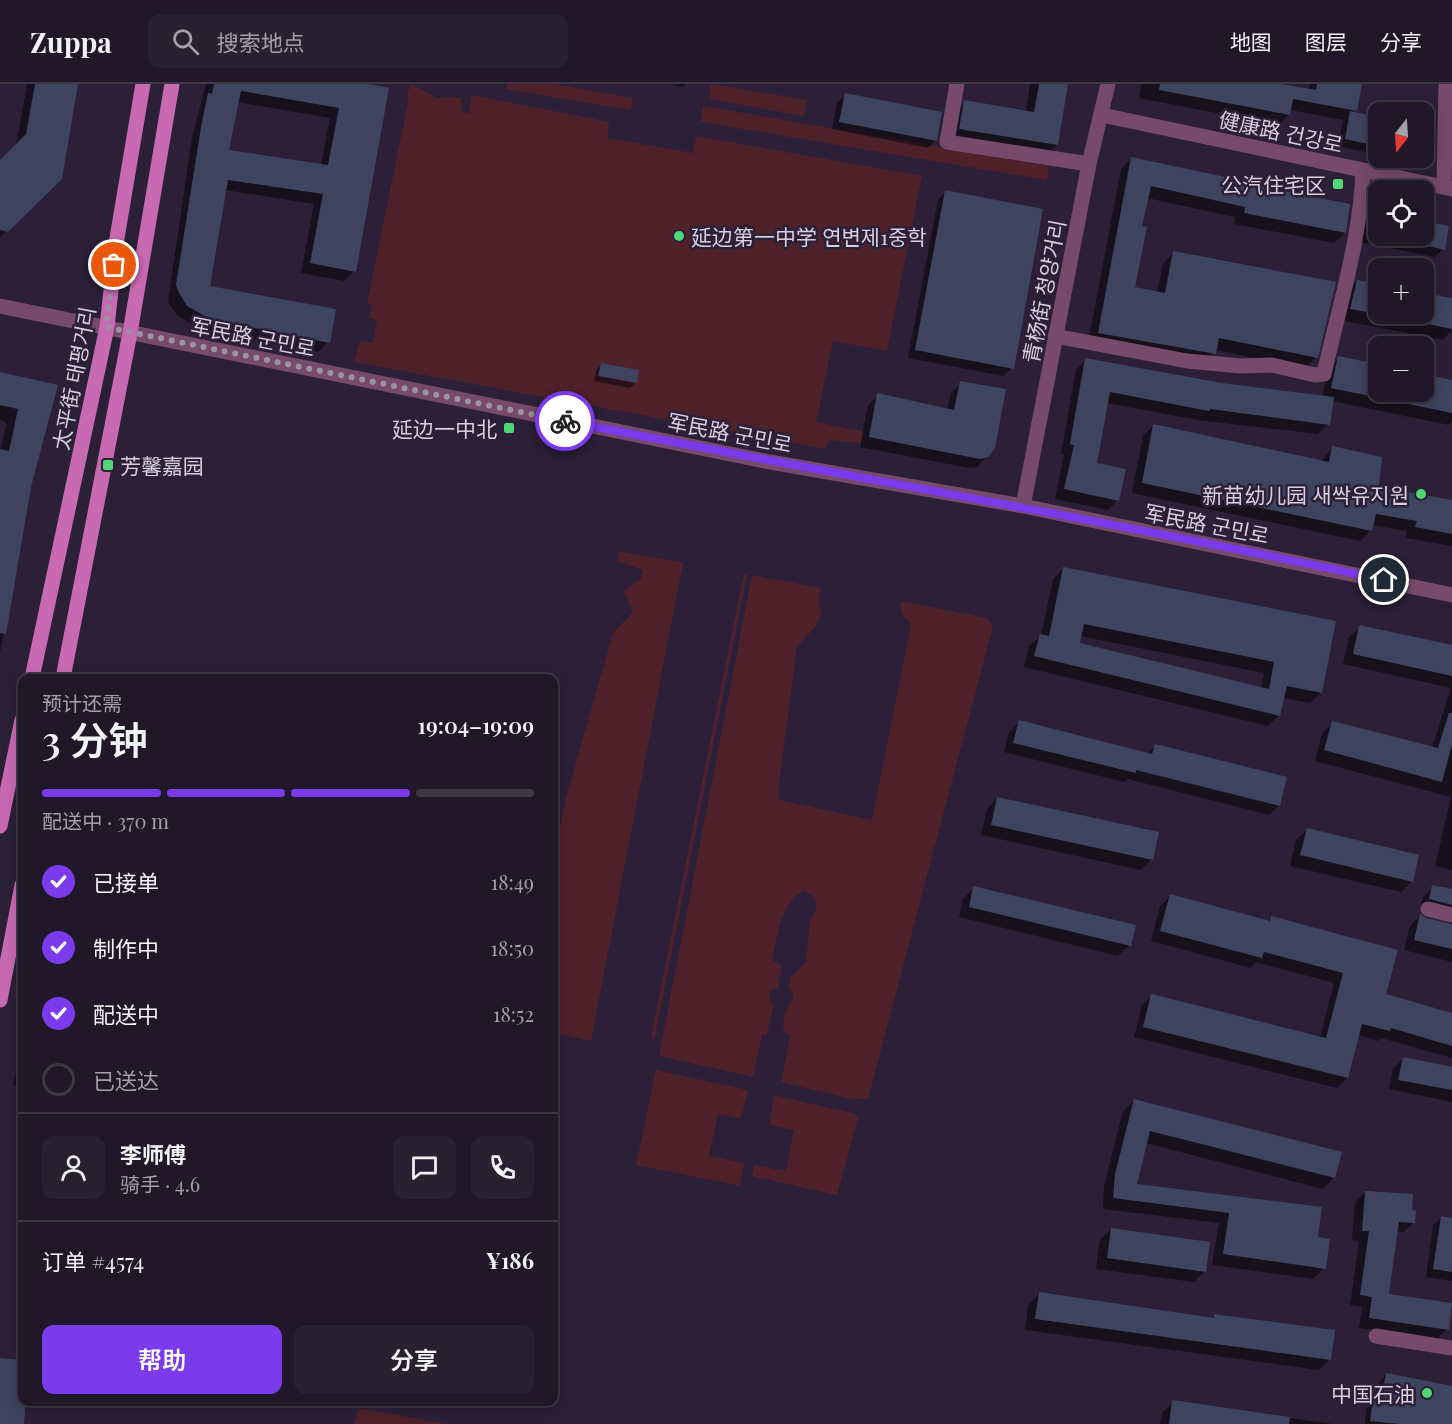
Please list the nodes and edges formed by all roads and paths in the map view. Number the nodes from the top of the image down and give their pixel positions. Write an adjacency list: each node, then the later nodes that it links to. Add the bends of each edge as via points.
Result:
1 (143, 84): 11 (main road, 太平街 태평거리)
2 (172, 84): 12 (main road)
3 (957, 84): 7 (street, via 947,142)
4 (1108, 84): 6 (street, 青杨街 청양거리)
5 (1446, 84): 9 (street)
6 (1102, 116): 7 (street, 青杨街 청양거리); 8 (street, 健康路 건강로)
7 (1089, 164): 13 (street, 青杨街 청양거리)
8 (1363, 170): 9 (street, 健康路 건강로); 13 (street, via 1358,216 1324,374 1272,365 1187,361)
9 (1448, 188)
10 (1, 308): 11 (street, 军民路 군민로)
11 (106, 327): 12 (street, 军民路 군민로); 16 (main road, 太平街 태평거리)
12 (130, 333): 14 (street, 军民路 군민로, via 770,462); 17 (main road)
13 (1056, 336): 14 (street, 青杨街 청양거리)
14 (1023, 506): 15 (street, 军民路 군민로)
15 (1452, 595)
16 (33, 674)
17 (64, 674)
18 (18, 739): 19 (main road)
19 (0, 826)
20 (18, 906): 23 (main road)
21 (1428, 909): 22 (street)
22 (1452, 915)
23 (0, 1000)
24 (1376, 1336): 25 (street)
25 (1452, 1348)

